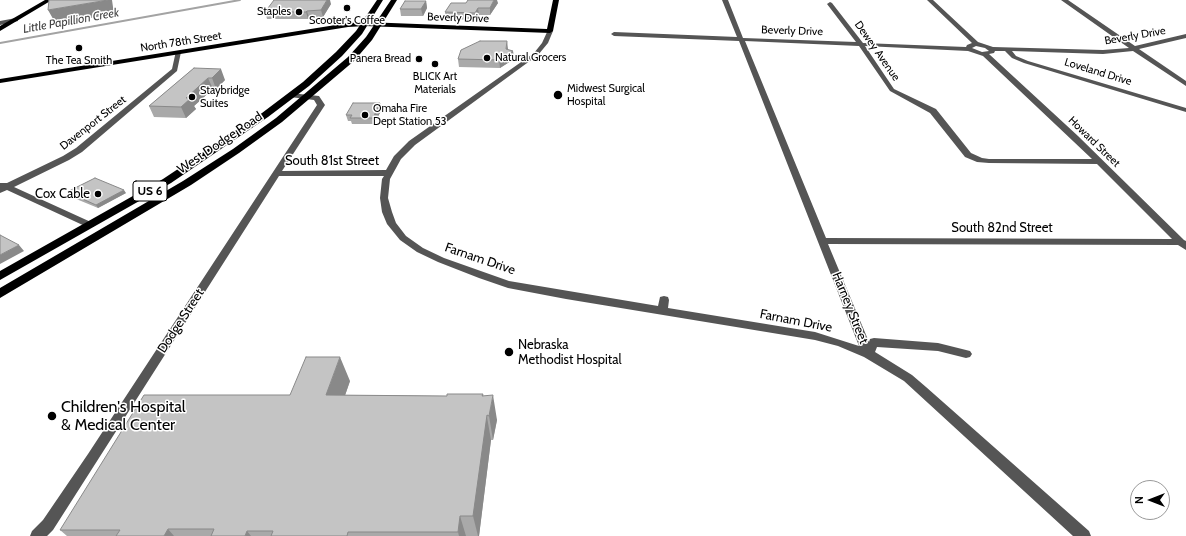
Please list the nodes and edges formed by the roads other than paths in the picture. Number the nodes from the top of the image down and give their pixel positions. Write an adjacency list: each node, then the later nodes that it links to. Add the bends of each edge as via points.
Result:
1 (48, 0): 9 (main road)
2 (393, 0): 12 (highway, US 6)
3 (556, 0): 14 (main road, Farnam Drive)
4 (725, 0): 17 (street, Harney Street)
5 (930, 0): 19 (street)
6 (1064, 0): 20 (street)
7 (380, 1): 11 (highway, US 6)
8 (830, 4): 18 (street, Dewey Avenue)
9 (16, 20): 10 (street); 13 (main road)
10 (0, 23)
11 (365, 24): 12 (main road, Beverly Drive); 23 (main road, North 78th Street); 27 (highway, US 6, via 334,59)
12 (378, 24): 14 (main road, Beverly Drive); 28 (highway, US 6, via 354,55)
13 (0, 29)
14 (550, 31): 32 (street, Farnam Drive, via 536,54 407,147)
15 (614, 34): 17 (street, Beverly Drive)
16 (1186, 36): 20 (street, Beverly Drive)
17 (741, 39): 18 (street, Beverly Drive); 35 (street, Harney Street)
18 (860, 44): 21 (street, Beverly Drive); 30 (street, Dewey Avenue, via 892,90 933,111 965,153 973,157 990,161)
19 (976, 44): 21 (street, via 969,46); 24 (street, via 987,46)
20 (1134, 48): 22 (street, Beverly Drive, via 1093,53); 26 (street)
21 (969, 49): 24 (street, Beverly Drive, via 977,53)
22 (1007, 50): 24 (street, Beverly Drive); 29 (street, Loveland Drive, via 1014,57 1026,62)
23 (178, 52): 25 (main road, North 78th Street); 33 (street, Davenport Street, via 175,70 82,148)
24 (988, 52): 30 (street, Howard Street)
25 (0, 82)
26 (1186, 84)
27 (293, 95): 28 (street); 34 (highway, West Dodge Road / US 6, via 211,153)
28 (308, 97): 31 (street, Dodge Street, via 313,108 312,117); 38 (highway, West Dodge Road / US 6, via 210,168)
29 (1186, 110)
30 (1099, 162): 36 (street, Howard Street)
31 (276, 174): 32 (street, South 81st Street); 43 (street, Dodge Street)
32 (388, 174): 40 (street, Farnam Drive, via 384,198 392,224 403,238 425,252 460,268 508,284)
33 (3, 187): 34 (street)
34 (90, 225): 37 (highway, West Dodge Road / US 6)
35 (823, 241): 36 (street, South 82nd Street); 41 (street, Harney Street)
36 (1183, 244)
37 (0, 276)
38 (0, 294)
39 (664, 300): 40 (street)
40 (662, 311): 41 (street, Farnam Drive, via 815,336)
41 (868, 354): 42 (street, via 874,342 938,347); 45 (street, Harney Street, via 902,374 922,390)
42 (966, 354)
43 (46, 530): 44 (street, Dodge Street)
44 (37, 536)
45 (1084, 536)

